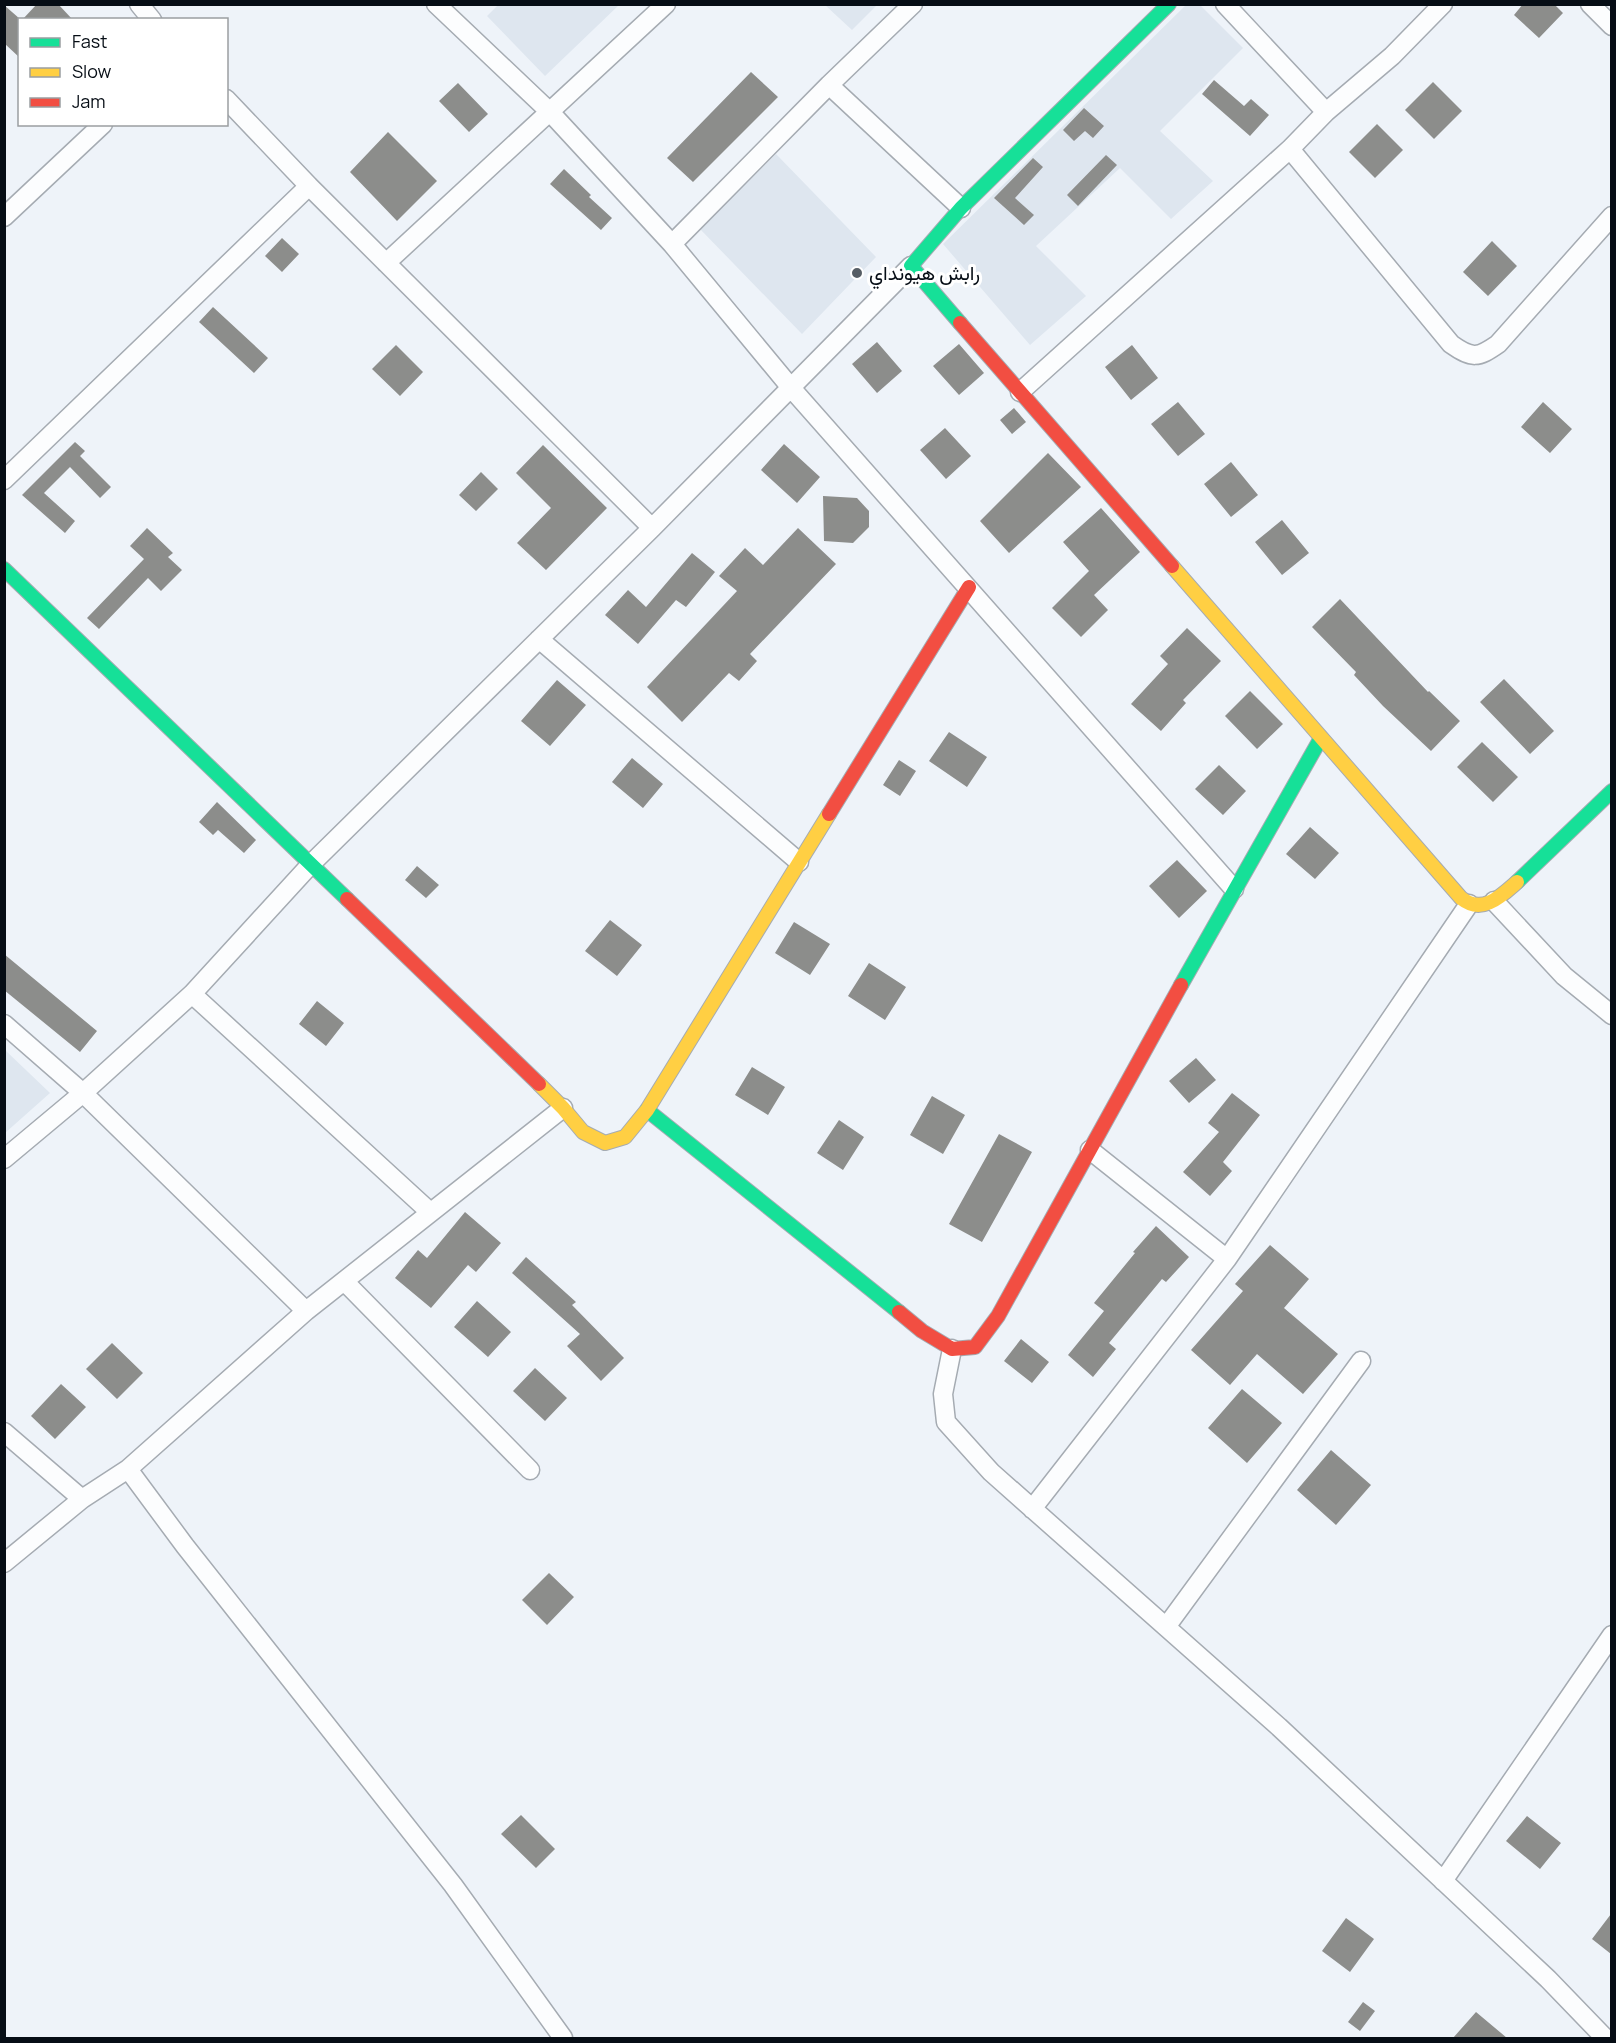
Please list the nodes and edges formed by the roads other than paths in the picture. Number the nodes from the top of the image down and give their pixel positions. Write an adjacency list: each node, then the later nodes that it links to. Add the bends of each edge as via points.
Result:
1 (139, 4): 9 (street)
2 (436, 4): 13 (street)
3 (666, 4): 13 (street)
4 (913, 4): 11 (street)
5 (1168, 4): 18 (street)
6 (1225, 4): 14 (street)
7 (1443, 4): 14 (street, via 1392,56)
8 (1590, 4): 10 (street)
9 (150, 18)
10 (1611, 26)
11 (828, 85): 18 (street); 21 (street)
12 (228, 101): 17 (street)
13 (550, 112): 21 (street); 22 (street)
14 (1326, 112): 16 (street)
15 (100, 126): 20 (street)
16 (1290, 149): 19 (street, via 1451,344 1466,355 1482,355 1498,344); 25 (street)
17 (309, 186): 22 (street); 26 (street)
18 (961, 208): 23 (street)
19 (1611, 216)
20 (4, 217)
21 (672, 244): 24 (street)
22 (386, 263): 27 (street)
23 (911, 266): 24 (street); 25 (street)
24 (792, 389): 27 (street); 29 (street)
25 (1020, 392): 31 (street)
26 (4, 480)
27 (652, 528): 30 (street)
28 (4, 569): 34 (street)
29 (969, 587): 33 (street); 35 (street)
30 (539, 639): 33 (street); 34 (street)
31 (1321, 738): 35 (street); 37 (street)
32 (1611, 790): 36 (street)
33 (799, 862): 43 (street)
34 (311, 864): 38 (street); 42 (street)
35 (1234, 888): 44 (street)
36 (1494, 901): 37 (street, via 1478,906); 39 (street, via 1564,976)
37 (1469, 904): 47 (street)
38 (192, 994): 41 (street); 46 (street)
39 (1611, 1015)
40 (4, 1024): 41 (street)
41 (83, 1093): 45 (street); 49 (street)
42 (563, 1108): 43 (street, via 583,1132 605,1143 625,1137); 46 (street)
43 (647, 1110): 50 (street, via 922,1330)
44 (1090, 1150): 47 (street); 50 (street, via 998,1316 975,1347)
45 (4, 1159)
46 (430, 1212): 48 (street)
47 (1227, 1259): 56 (street)
48 (344, 1281): 49 (street); 54 (street)
49 (306, 1311): 53 (street)
50 (952, 1349): 56 (street, via 943,1394 946,1422 991,1472)
51 (1361, 1361): 58 (street)
52 (4, 1432): 55 (street)
53 (128, 1469): 55 (street); 61 (street, via 184,1546 453,1885)
54 (530, 1470)
55 (82, 1499): 57 (street)
56 (1032, 1509): 58 (street)
57 (4, 1563)
58 (1166, 1627): 60 (street)
59 (1611, 1635): 60 (street)
60 (1443, 1881): 62 (street, via 1548,1978)
61 (563, 2038)
62 (1605, 2038)

